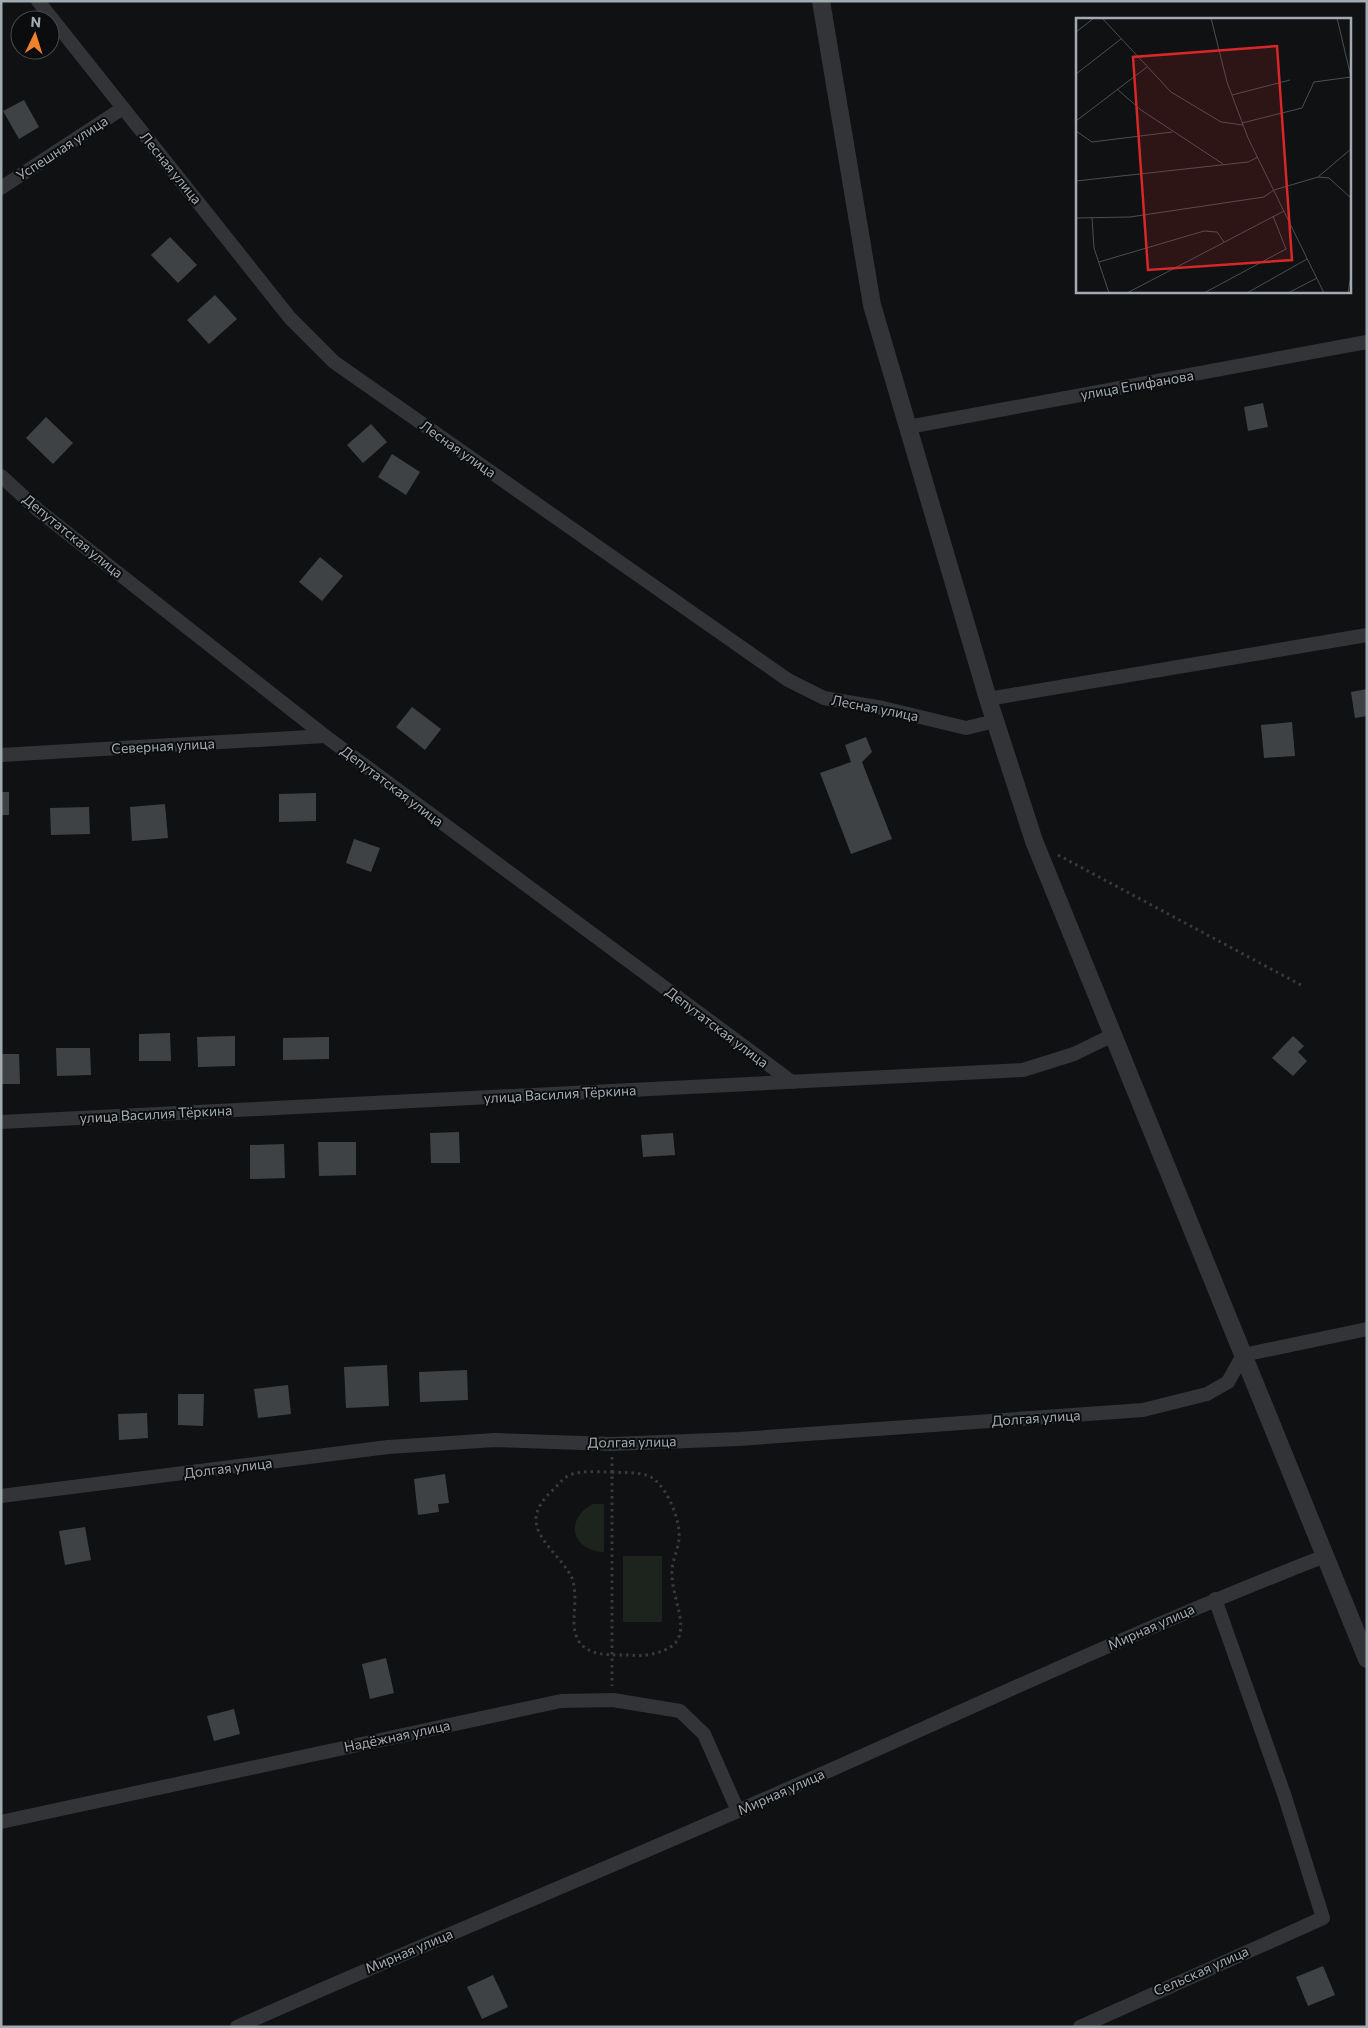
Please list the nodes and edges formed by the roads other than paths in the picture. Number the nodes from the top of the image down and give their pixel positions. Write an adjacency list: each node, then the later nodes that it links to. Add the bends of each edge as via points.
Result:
1 (38, 1): 3 (street, Лесная улица)
2 (821, 1): 6 (street, via 872,305)
3 (123, 108): 4 (street, Успешная улица); 10 (street, Лесная улица, via 290,318 334,362 788,680 824,698 966,728)
4 (1, 188)
5 (1367, 342): 6 (street, улица Епифанова)
6 (908, 427): 9 (street)
7 (1, 476): 11 (street, Депутатская улица, via 38,510)
8 (1367, 635): 9 (street)
9 (988, 698): 10 (street)
10 (995, 721): 13 (street, via 1034,841)
11 (325, 736): 12 (street, Северная улица); 14 (street, Депутатская улица)
12 (1, 755)
13 (1113, 1035): 14 (street, улица Василия Тёркина, via 1074,1054 1024,1070); 17 (street)
14 (792, 1082): 15 (street, улица Василия Тёркина)
15 (1, 1122)
16 (1367, 1329): 17 (street)
17 (1243, 1355): 18 (street, Долгая улица, via 1228,1382 1207,1394 1143,1410 739,1439 612,1444 495,1440 388,1448); 19 (street)
18 (1, 1496)
19 (1325, 1556): 20 (street, Мирная улица); 21 (street)
20 (1214, 1599): 22 (street, Мирная улица); 25 (street, Сельская улица, via 1284,1794 1323,1918)
21 (1367, 1659)
22 (738, 1811): 23 (street, Надёжная улица, via 704,1734 680,1712 612,1700 561,1700); 24 (street, Мирная улица)
23 (1, 1822)
24 (237, 2027)
25 (1080, 2027)

